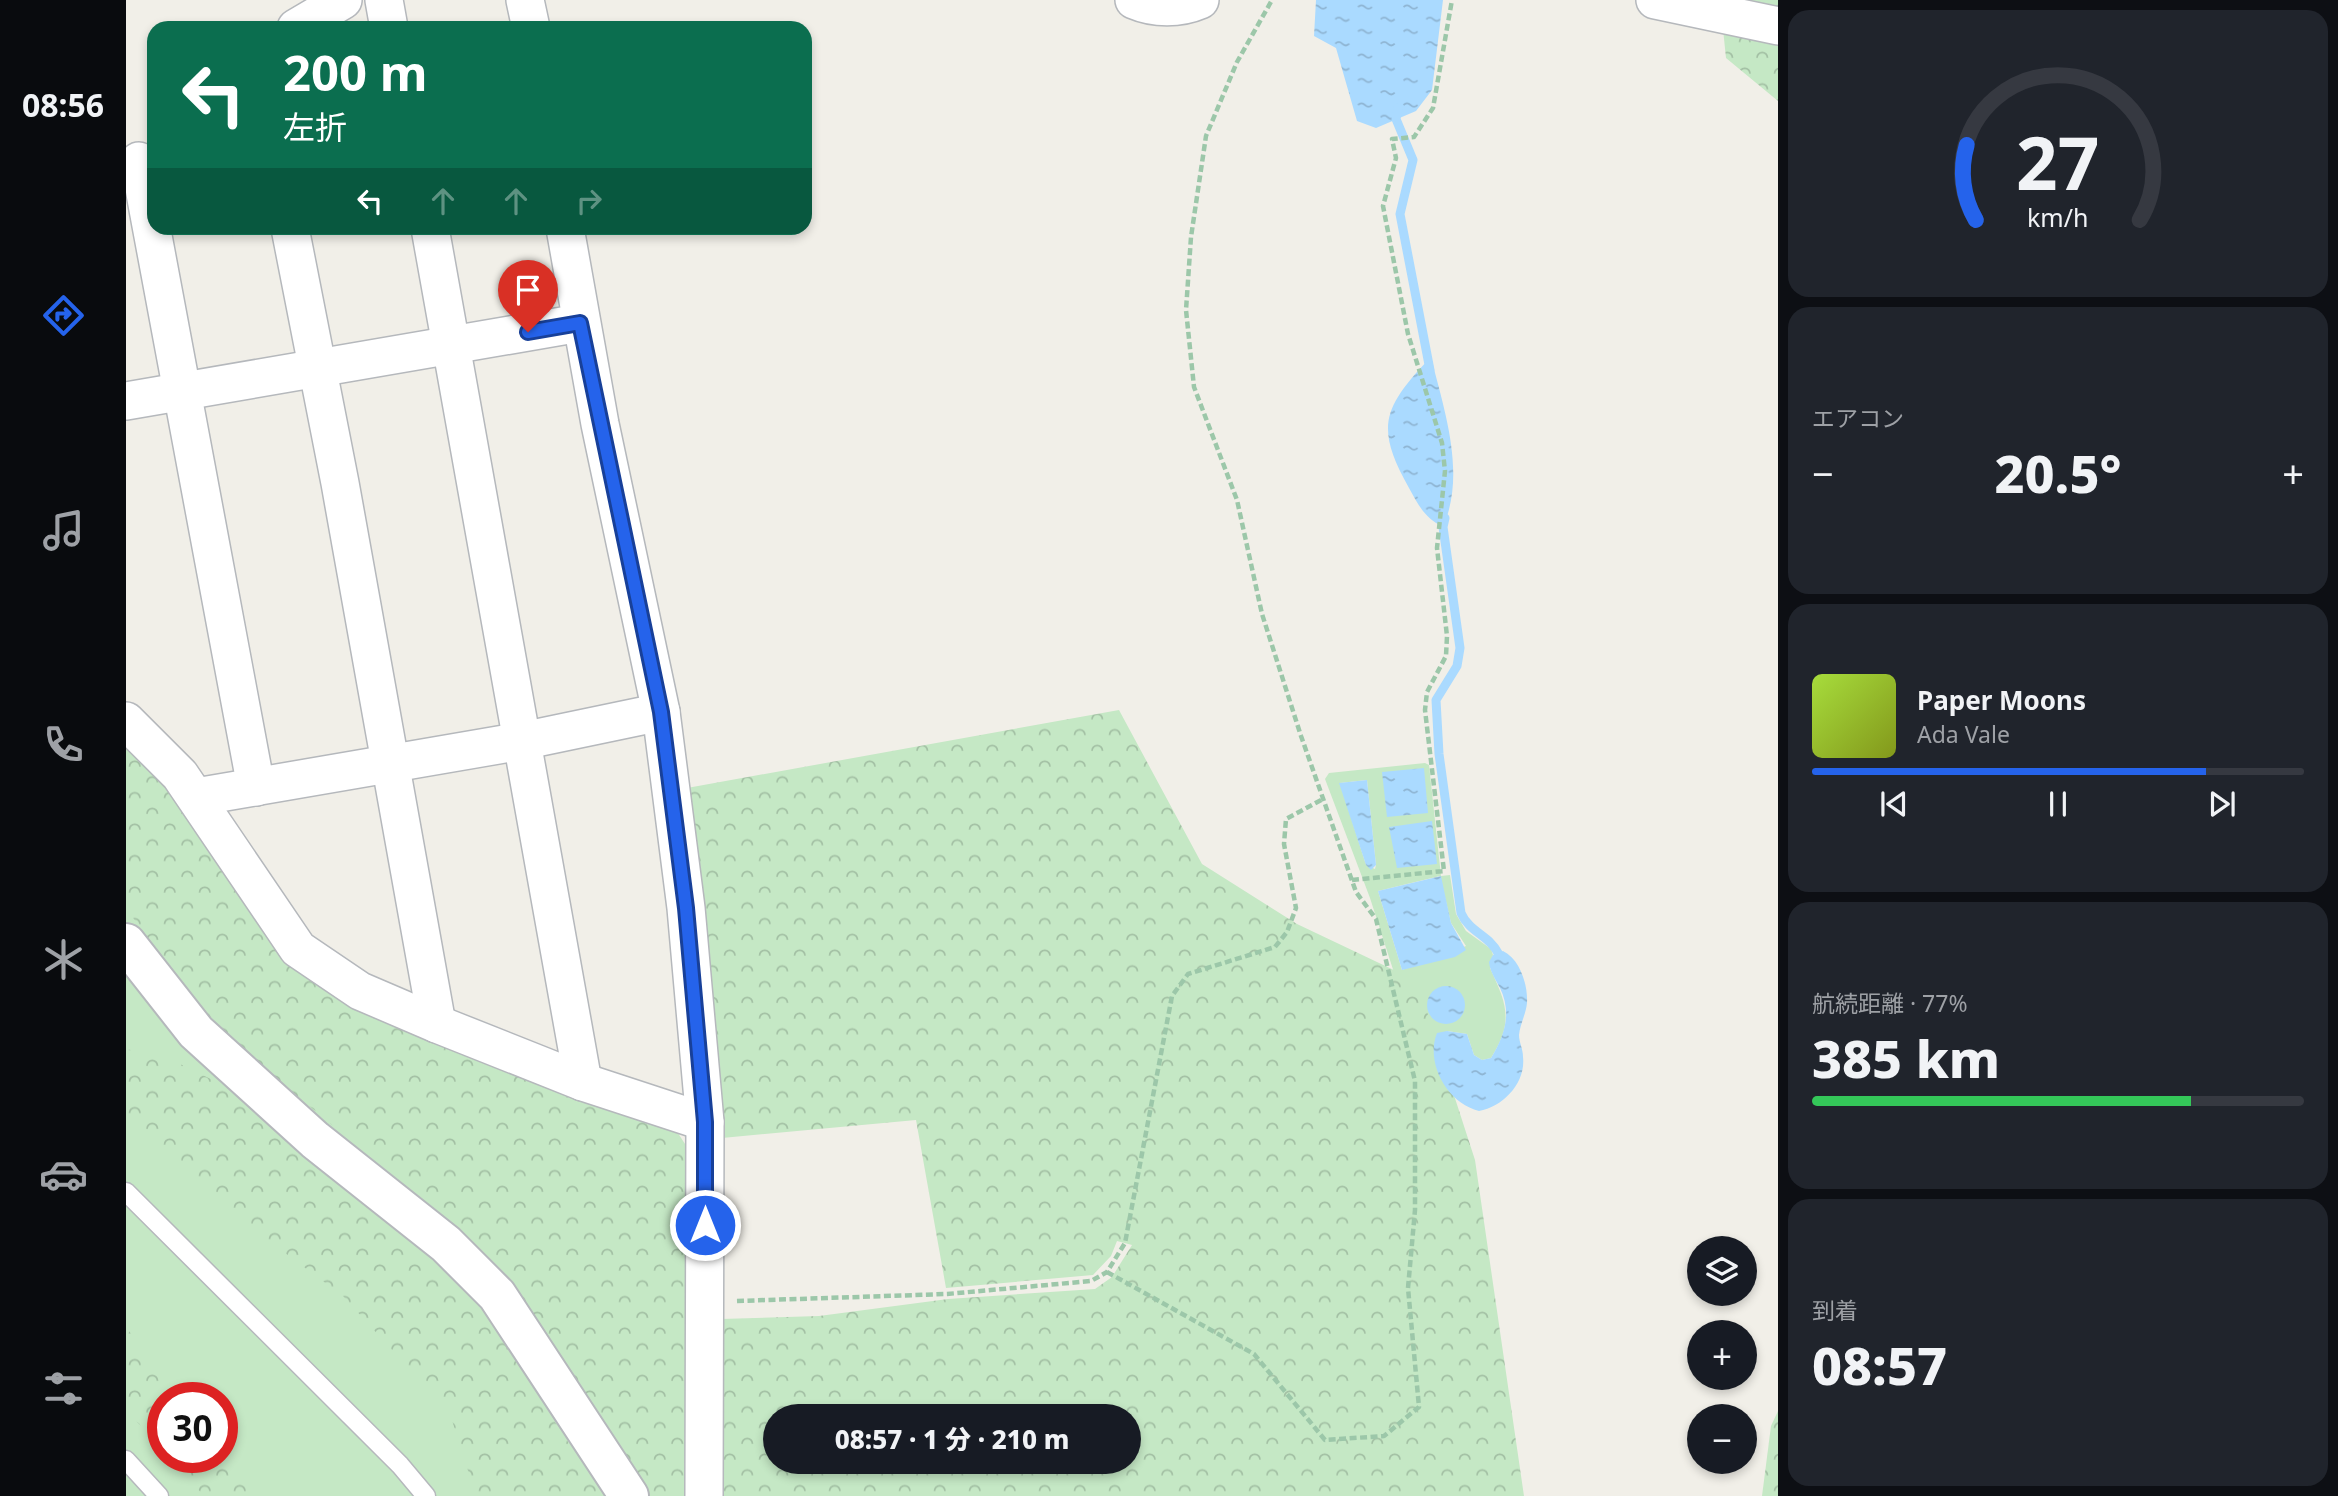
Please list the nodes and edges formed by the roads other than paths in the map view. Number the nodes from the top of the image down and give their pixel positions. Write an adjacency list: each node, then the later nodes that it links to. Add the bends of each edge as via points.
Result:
1 (343, 0): 7 (street)
2 (384, 0): 8 (street)
3 (525, 0): 9 (street)
4 (1134, 0): 5 (street, via 1184,7)
5 (1199, 0)
6 (1654, 0): 10 (street)
7 (308, 21)
8 (388, 21)
9 (530, 21)
10 (1778, 26)
11 (140, 160): 12 (street)
12 (147, 199)
13 (154, 235): 20 (street)
14 (291, 235): 19 (street)
15 (431, 235): 18 (street)
16 (566, 235): 17 (street)
17 (580, 323): 18 (street); 22 (street)
18 (451, 345): 19 (street); 24 (street)
19 (317, 368): 20 (street); 25 (street)
20 (182, 392): 21 (street); 26 (street)
21 (126, 401)
22 (661, 712): 24 (street); 31 (street, via 686,908)
23 (126, 721): 27 (street, via 157,749)
24 (522, 741): 25 (street); 30 (street)
25 (390, 764): 26 (street); 29 (street)
26 (256, 787): 27 (street)
27 (196, 797): 29 (street, via 298,949 360,991)
28 (126, 943): 36 (street, via 196,1032 315,1140 446,1244 497,1295)
29 (437, 1024): 30 (street)
30 (583, 1082): 31 (street)
31 (705, 1122): 37 (street)
32 (126, 1192): 35 (lane, via 401,1465)
33 (126, 1460): 34 (lane)
34 (159, 1496)
35 (426, 1496)
36 (629, 1496)
37 (704, 1496)

